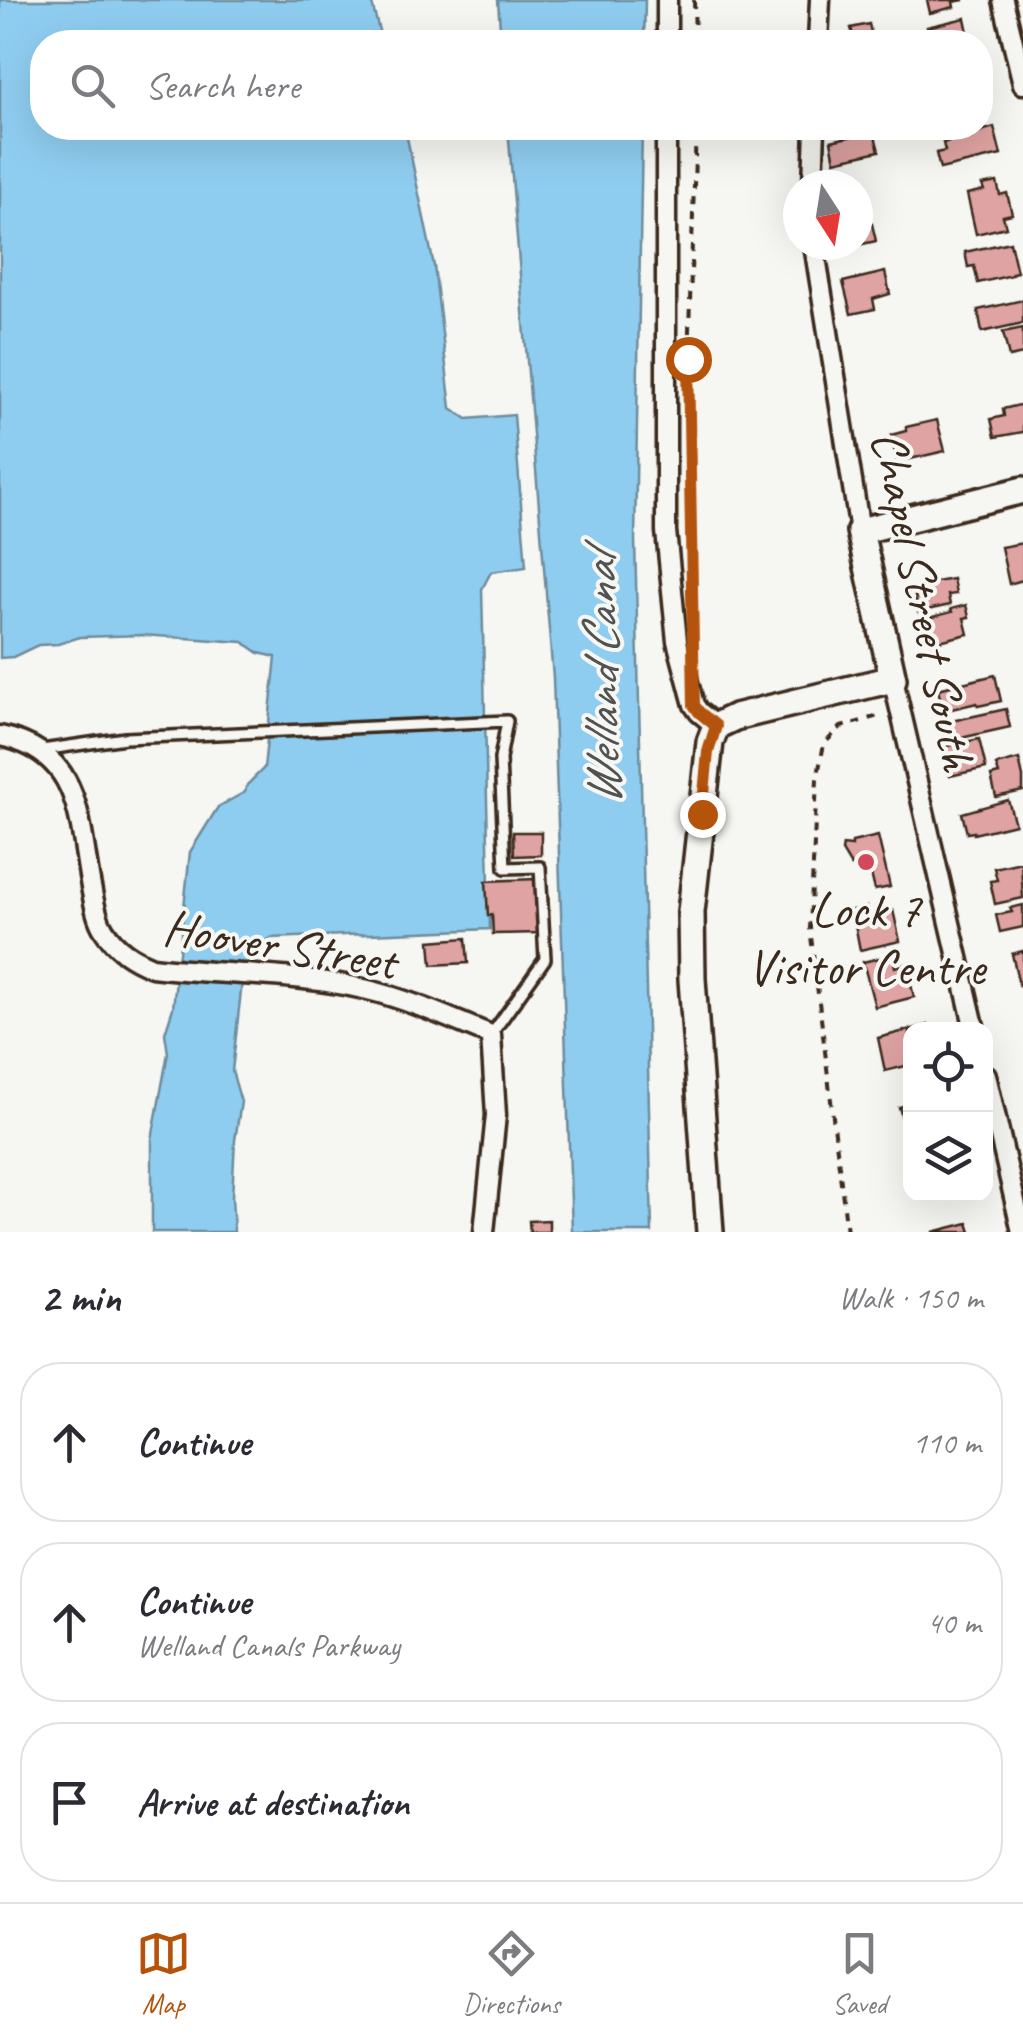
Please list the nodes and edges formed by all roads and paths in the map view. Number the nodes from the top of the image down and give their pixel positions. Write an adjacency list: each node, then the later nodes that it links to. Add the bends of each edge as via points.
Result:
1 (667, 0): 5 (street)
2 (694, 0): 6 (path)
3 (820, 0): 7 (street)
4 (1003, 0): 8 (street)
5 (666, 30)
6 (695, 30)
7 (819, 30)
8 (1023, 84)
9 (666, 140): 18 (street, via 669,576 694,705)
10 (696, 140): 16 (path)
11 (814, 140): 12 (street)
12 (813, 170)
13 (816, 260): 15 (street, Chapel Street South)
14 (1023, 490): 15 (street)
15 (860, 531): 17 (street, Chapel Street South)
16 (690, 566)
17 (893, 679): 18 (street); 21 (street, Chapel Street South); 26 (path, via 878,716 842,727 824,744 817,779 810,928)
18 (726, 722): 25 (street, via 708,752 690,943)
19 (0, 736): 20 (street)
20 (40, 750): 22 (street, Hoover Street, via 74,794 102,928 134,960 168,969 334,983); 22 (lane, via 125,738 508,721 500,759 505,868 540,868 545,959)
21 (973, 1022)
22 (492, 1035): 24 (street, via 496,1115)
23 (993, 1106): 27 (street)
24 (484, 1232)
25 (710, 1232)
26 (847, 1232)
27 (1022, 1232)

